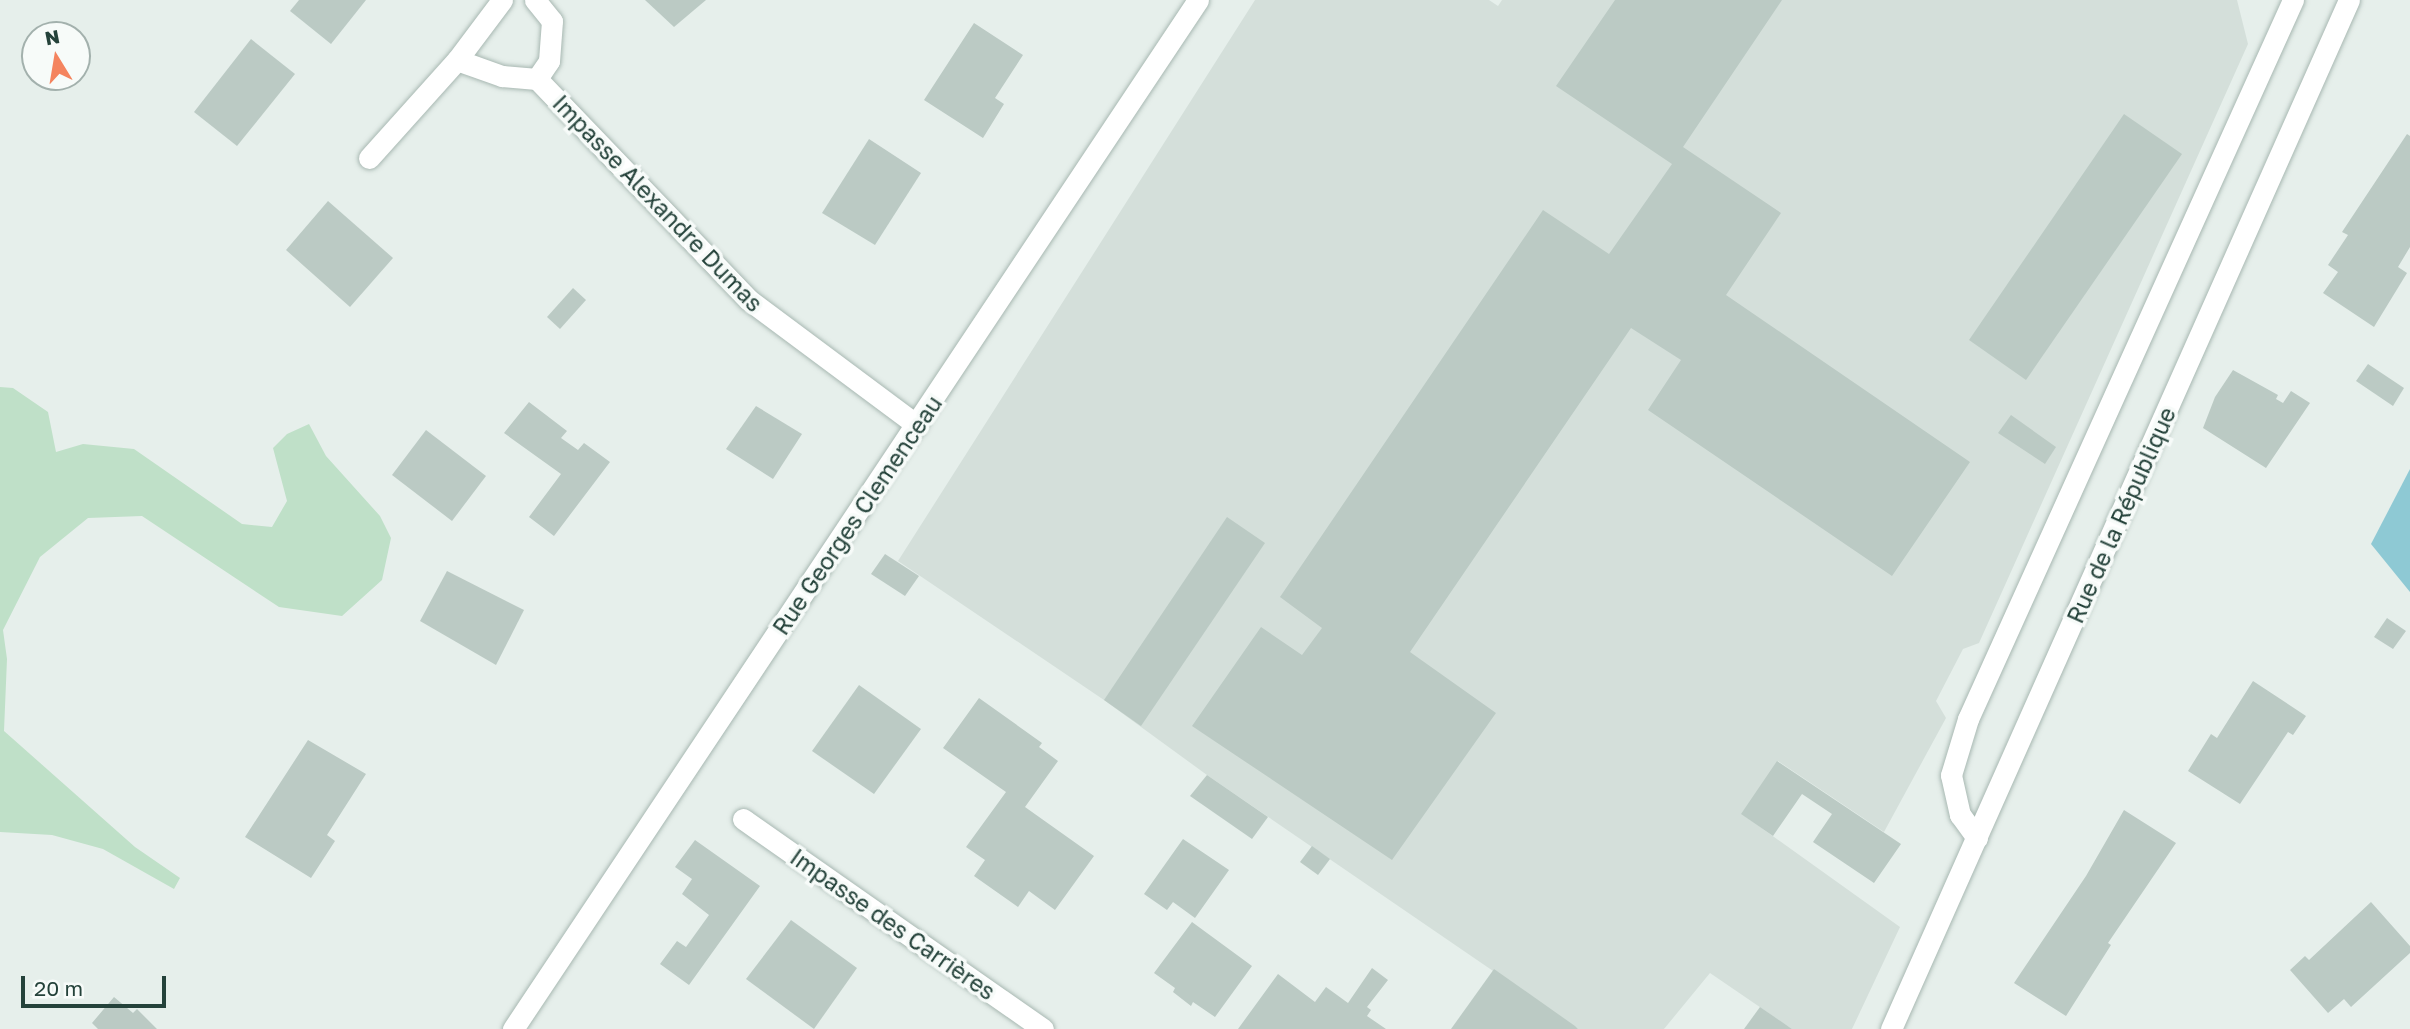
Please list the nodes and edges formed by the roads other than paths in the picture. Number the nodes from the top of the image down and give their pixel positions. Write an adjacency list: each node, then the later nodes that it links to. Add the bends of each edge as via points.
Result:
1 (502, 0): 6 (street)
2 (535, 0): 7 (street, Impasse Alexandre Dumas, via 552,21 549,61)
3 (1198, 0): 9 (street, Rue Georges Clemenceau)
4 (2293, 0): 11 (street, via 1968,719 1951,775 1960,815)
5 (2349, 0): 11 (street, Rue de la République)
6 (457, 60): 7 (street, Impasse Alexandre Dumas, via 502,76); 8 (street)
7 (537, 79): 9 (street, Impasse Alexandre Dumas, via 749,300)
8 (369, 158)
9 (917, 425): 12 (street, Rue Georges Clemenceau)
10 (743, 819): 13 (street, Impasse des Carrières)
11 (1977, 838): 14 (street, Rue de la République)
12 (513, 1029)
13 (1043, 1029)
14 (1891, 1029)

